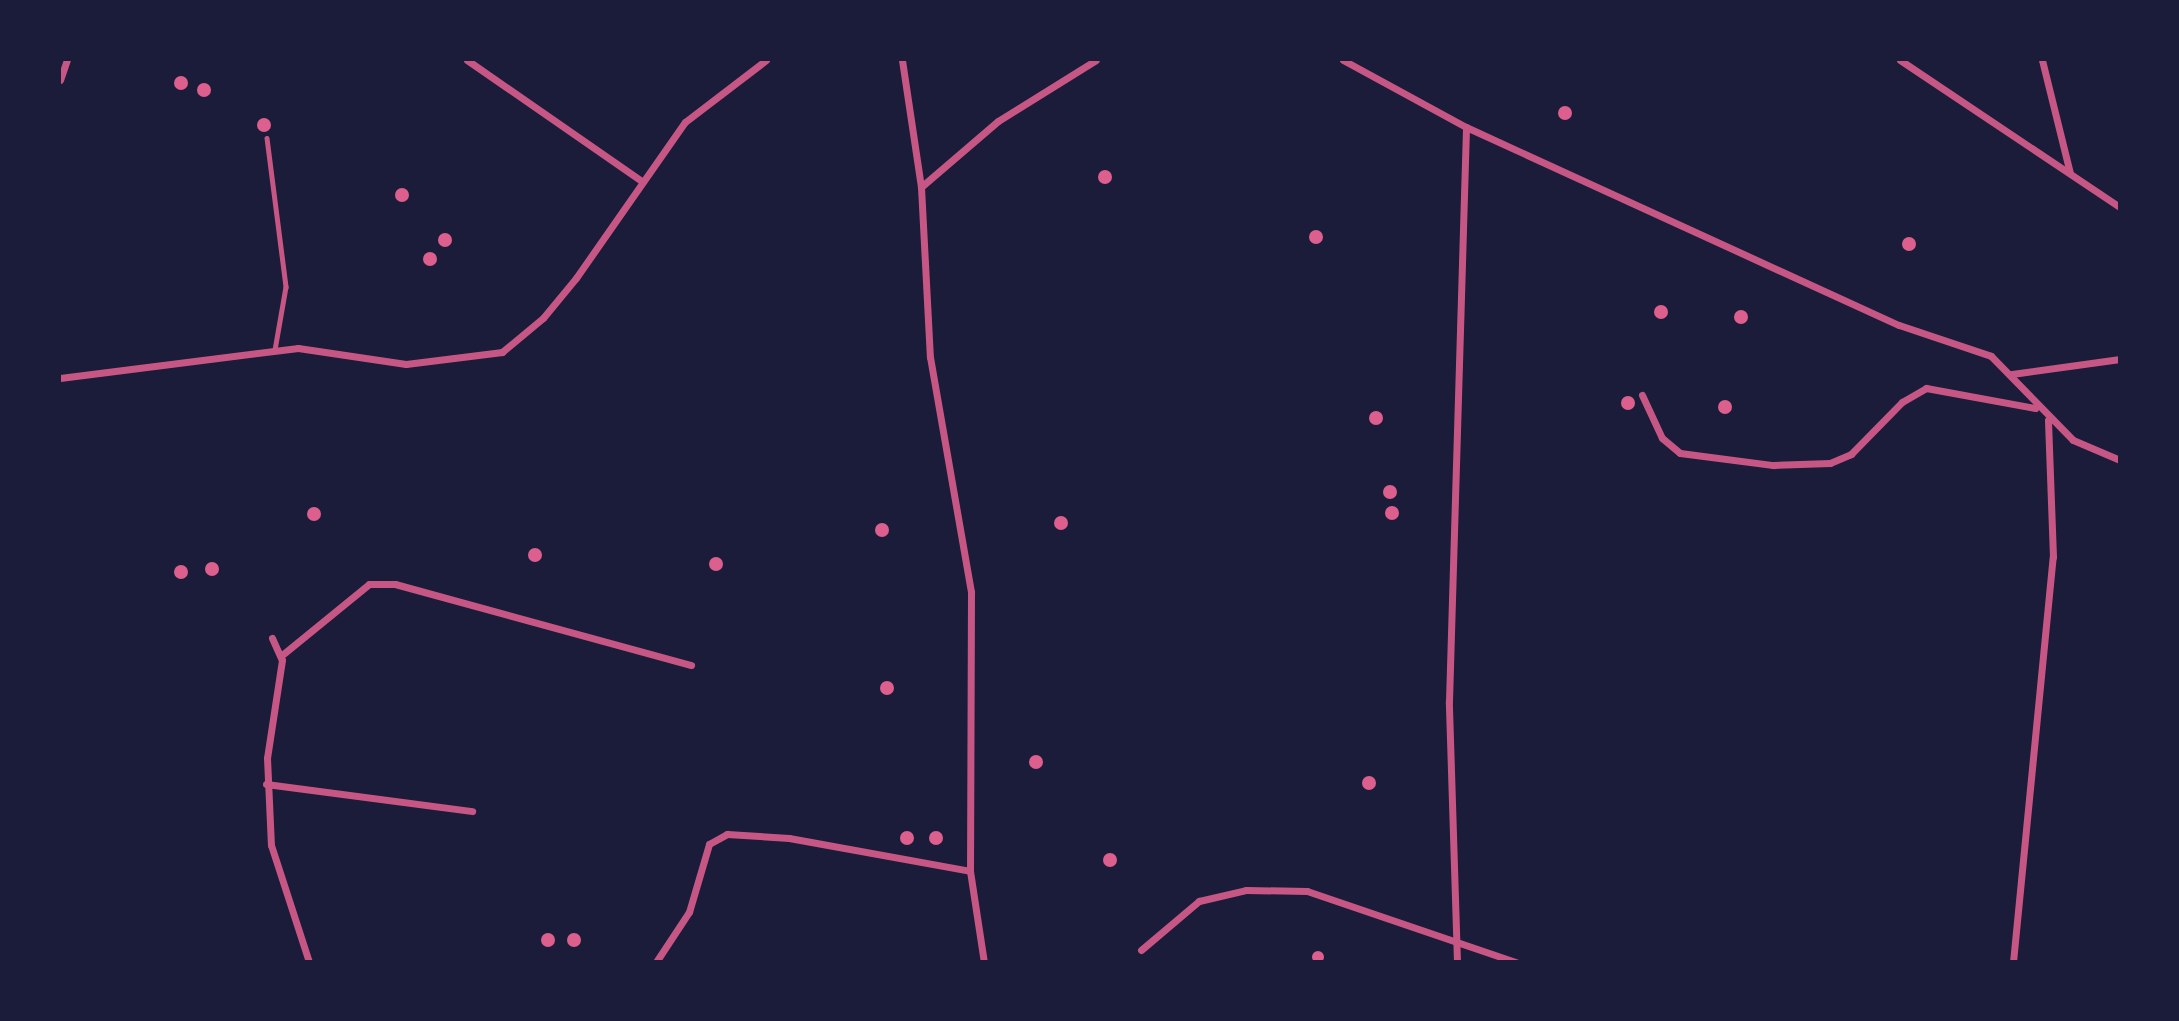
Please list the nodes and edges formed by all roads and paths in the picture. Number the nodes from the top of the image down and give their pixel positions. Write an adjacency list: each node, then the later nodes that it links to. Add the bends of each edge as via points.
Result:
1 (66, 60): 9 (street)
2 (467, 60): 13 (street)
3 (766, 60): 13 (street, via 685,122)
4 (902, 60): 14 (street)
5 (1096, 60): 14 (street, via 998,121)
6 (1343, 60): 10 (street)
7 (1900, 60): 12 (street)
8 (2042, 60): 12 (street)
9 (60, 80)
10 (1466, 127): 18 (street, via 1899,325 1991,356); 30 (street, via 1449,701)
11 (267, 138): 16 (lane, via 286,287)
12 (2070, 173): 15 (street)
13 (642, 181): 16 (street, via 543,318 502,352 418,364 336,351)
14 (921, 187): 29 (street, via 930,357 971,592)
15 (2119, 207)
16 (275, 350): 19 (street)
17 (2119, 359): 18 (street)
18 (2012, 374): 21 (street)
19 (60, 378)
20 (1642, 395): 21 (street, via 1662,438 1680,453 1773,465 1830,463 1852,454 1902,402 1926,388)
21 (2035, 408): 22 (street)
22 (2048, 420): 23 (street, via 2073,440); 37 (street, via 2053,557)
23 (2119, 460)
24 (272, 638): 25 (street)
25 (282, 655): 26 (street, via 369,584 395,584); 27 (street)
26 (691, 665)
27 (266, 784): 28 (street); 32 (street, via 271,845)
28 (472, 811)
29 (970, 871): 33 (street, via 789,838 727,834 709,844 689,912); 34 (street)
30 (1457, 939): 31 (street, via 1307,891 1246,890 1199,901); 35 (street); 36 (street)
31 (1142, 950)
32 (309, 961)
33 (656, 961)
34 (984, 961)
35 (1457, 961)
36 (1516, 961)
37 (2013, 961)

